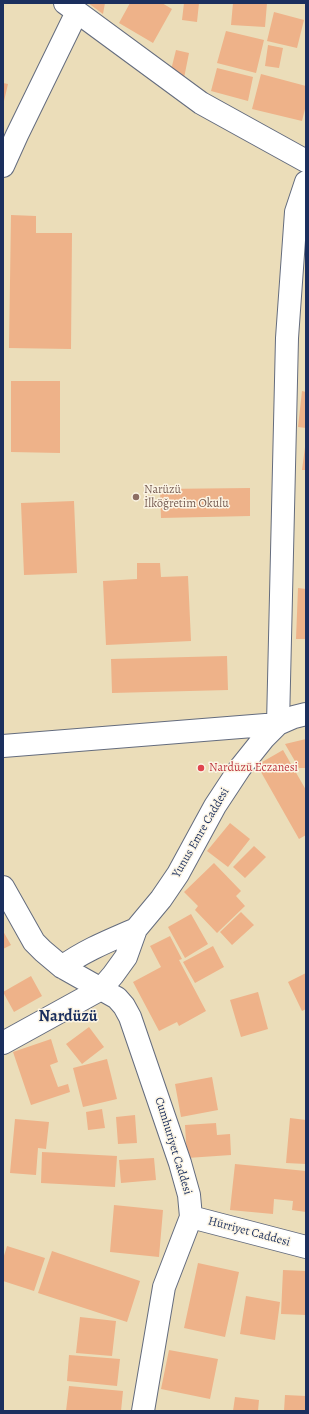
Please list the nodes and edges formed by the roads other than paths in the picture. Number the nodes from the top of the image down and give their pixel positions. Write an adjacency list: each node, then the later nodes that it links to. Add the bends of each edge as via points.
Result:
1 (71, 8): 2 (street, via 201,103); 3 (street)
2 (306, 161)
3 (3, 166)
4 (306, 182): 6 (street, via 296,212 287,338)
5 (306, 714): 6 (street, Yunus Emre Caddesi)
6 (278, 724): 7 (street); 9 (street, Yunus Emre Caddesi, via 240,768 215,806 178,874)
7 (3, 746)
8 (3, 887): 10 (street, Cumhuriyet Caddesi, via 34,942)
9 (136, 929): 10 (street, via 82,954); 11 (street, via 126,957)
10 (62, 967): 11 (street, Cumhuriyet Caddesi)
11 (101, 989): 12 (street); 13 (street, Cumhuriyet Caddesi, via 117,998 130,1018 180,1163 189,1195)
12 (3, 1043)
13 (191, 1217): 14 (street, Hürriyet Caddesi); 15 (street, Cumhuriyet Caddesi, via 164,1287)
14 (306, 1247)
15 (143, 1411)

